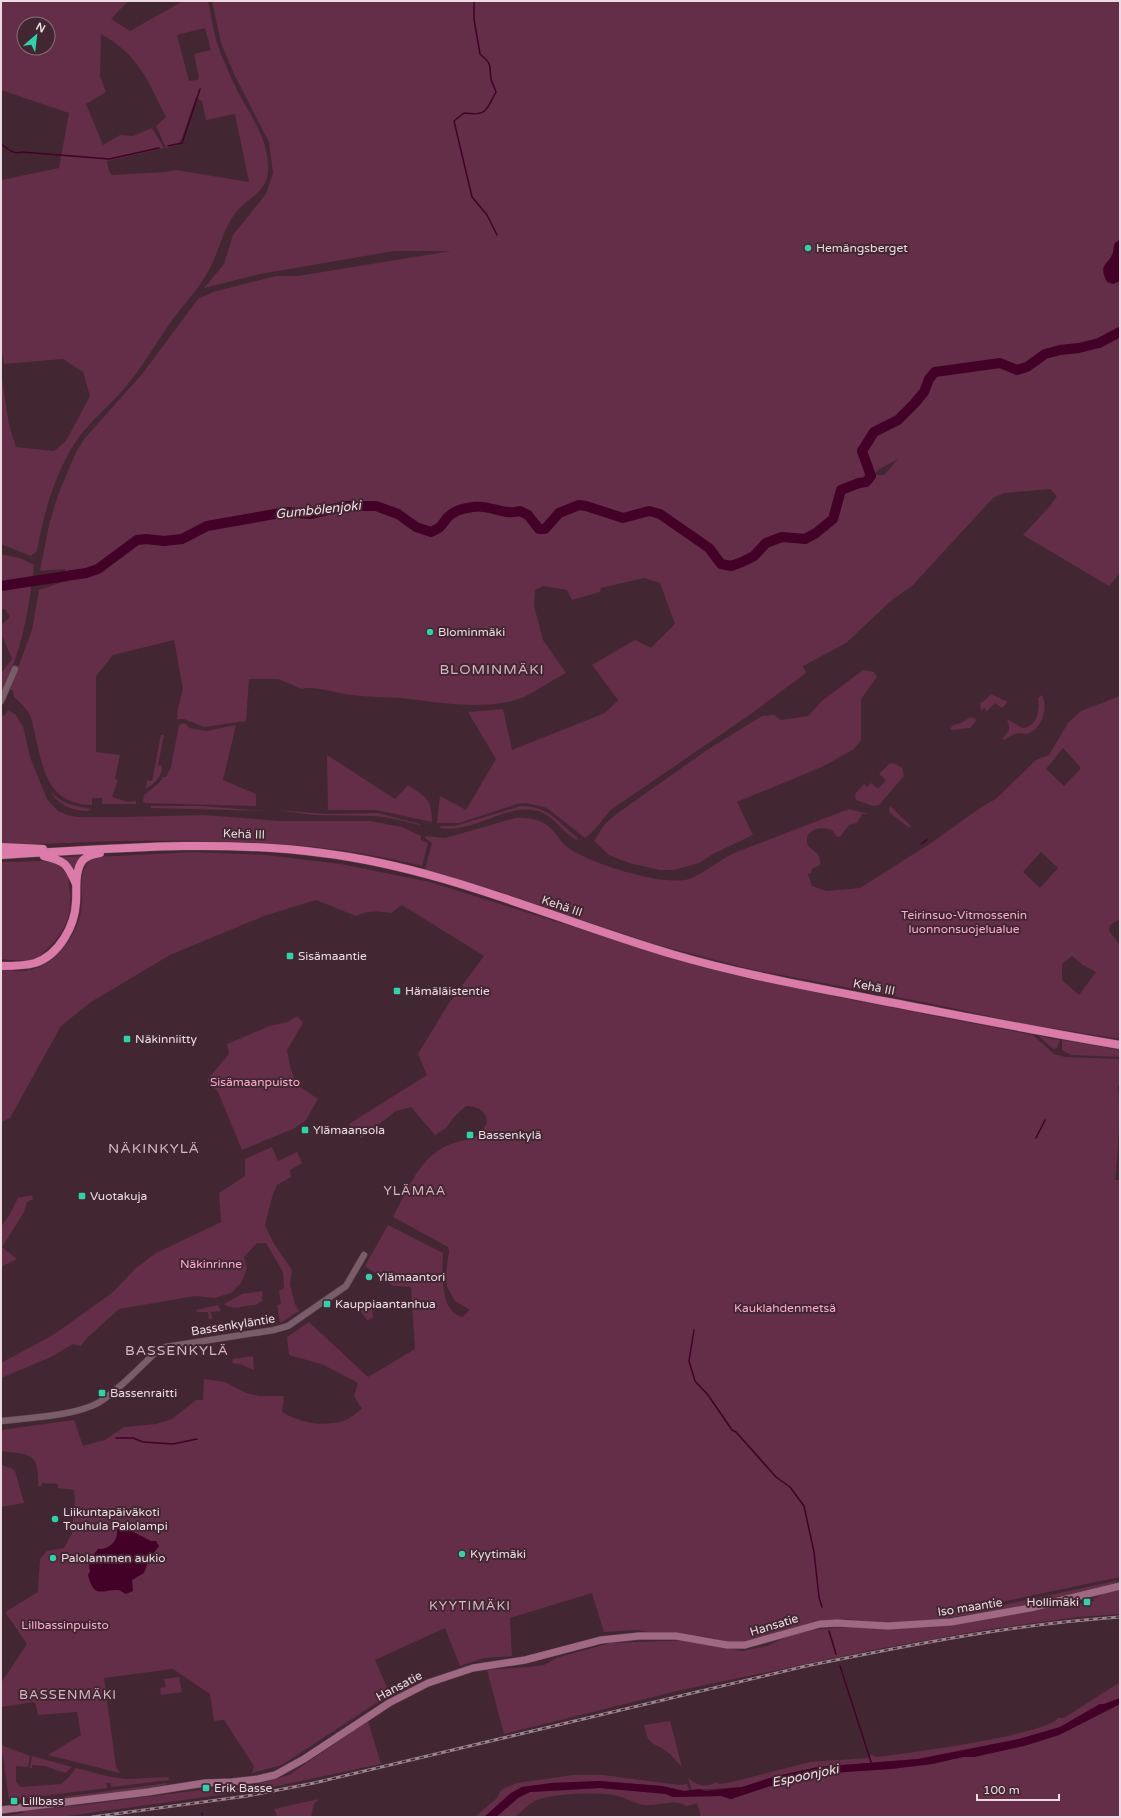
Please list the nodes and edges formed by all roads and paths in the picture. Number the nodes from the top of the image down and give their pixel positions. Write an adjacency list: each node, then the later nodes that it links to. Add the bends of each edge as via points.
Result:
1 (15, 669): 2 (street)
2 (1, 700)
3 (1, 847): 5 (highway, via 37,848)
4 (110, 849): 5 (highway, Kehä III); 8 (highway, via 84,859); 10 (highway, Kehä III, via 257,846 367,860 451,881 716,967)
5 (58, 852): 6 (highway, Kehä III)
6 (33, 854): 7 (highway, Kehä III); 8 (highway, via 65,862)
7 (1, 855)
8 (76, 884): 9 (highway, via 74,916 67,934 54,950 37,962)
9 (1, 964)
10 (1120, 1045)
11 (364, 1255): 12 (street, Bassenkyläntie, via 346,1286 288,1326 165,1348 156,1352 107,1397 91,1406 73,1412)
12 (1, 1422)
13 (1120, 1586): 14 (main road, Iso maantie, via 1030,1608 951,1622 888,1626)
14 (820, 1624): 15 (main road, Hansatie, via 745,1645 727,1645 676,1636 619,1637 525,1660 473,1668 405,1693 304,1760 275,1775)
15 (1, 1810)

